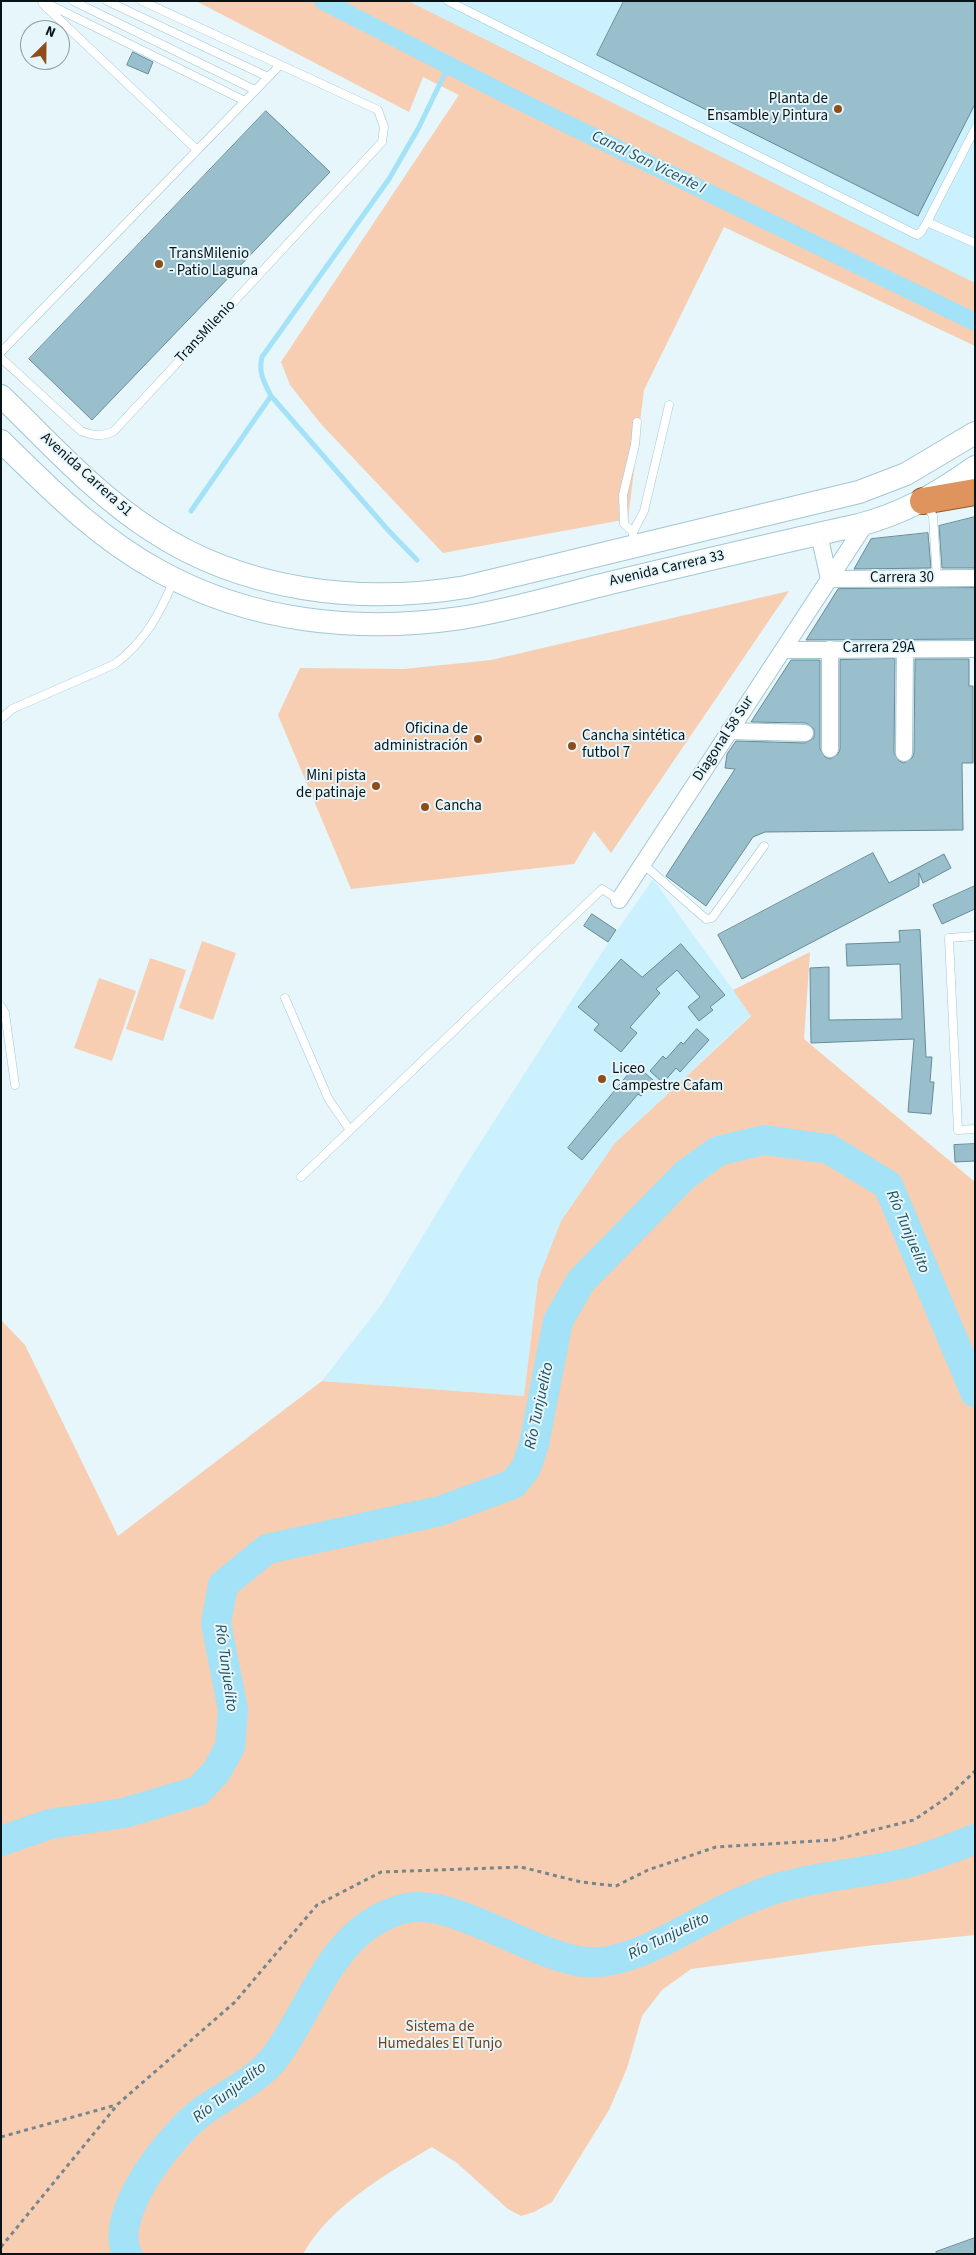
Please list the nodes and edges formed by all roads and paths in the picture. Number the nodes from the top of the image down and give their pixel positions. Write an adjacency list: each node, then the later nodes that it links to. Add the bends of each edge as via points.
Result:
1 (41, 1): 9 (lane); 11 (lane)
2 (73, 1): 8 (lane)
3 (107, 1): 7 (lane)
4 (142, 1): 6 (lane, TransMilenio)
5 (448, 1): 12 (lane, via 910,232 917,235)
6 (280, 64): 7 (lane); 15 (lane, TransMilenio, via 378,110 384,127 382,142 114,431 104,436 81,431)
7 (268, 77): 8 (lane)
8 (256, 90): 9 (lane)
9 (245, 101): 11 (lane)
10 (975, 129): 12 (lane)
11 (196, 150): 14 (lane)
12 (927, 222): 13 (lane)
13 (975, 243)
14 (1, 352)
15 (1, 358)
16 (1, 396): 33 (main road, Avenida Carrera 51, via 110,499 152,531 194,554 244,574 308,590 382,595)
17 (669, 405): 28 (lane, via 644,511)
18 (637, 422): 28 (lane, via 623,495 624,522)
19 (975, 433): 22 (main road, Avenida Carrera 33)
20 (4, 447): 29 (main road, via 90,525 125,550)
21 (975, 467): 24 (main road, Avenida Carrera 33)
22 (906, 474): 25 (main road, Avenida Carrera 33, via 859,492); 26 (main road)
23 (975, 492): 24 (highway)
24 (923, 501): 26 (main road, Avenida Carrera 33, via 902,512); 32 (lane, via 933,516)
25 (811, 505): 27 (main road); 28 (main road, Avenida Carrera 33)
26 (866, 523): 27 (main road, Avenida Carrera 33); 31 (street, Diagonal 58 Sur)
27 (819, 534): 29 (main road, Avenida Carrera 33, via 463,618 390,625 307,621 275,615 242,606); 31 (street)
28 (633, 540): 33 (main road, Avenida Carrera 33)
29 (175, 578): 38 (lane, via 156,620 128,654 115,664 12,709)
30 (975, 578): 32 (street, Carrera 30)
31 (829, 579): 32 (street, Carrera 30); 37 (street, Diagonal 58 Sur)
32 (937, 579)
33 (439, 591)
34 (830, 649): 35 (street, Carrera 29A); 37 (street, Carrera 29A); 41 (street)
35 (905, 649): 36 (street, Carrera 29A); 42 (street)
36 (975, 649)
37 (783, 650): 39 (street, Diagonal 58 Sur)
38 (1, 719)
39 (728, 731): 40 (street); 44 (street, Diagonal 58 Sur)
40 (805, 733)
41 (830, 749)
42 (904, 753)
43 (764, 846): 44 (lane, via 712,918 706,918)
44 (643, 864): 45 (street, Diagonal 58 Sur)
45 (619, 900): 51 (lane, via 602,889)
46 (975, 936): 50 (lane, via 949,938 958,1130)
47 (285, 998): 51 (lane, via 330,1100)
48 (1, 1006): 49 (lane, via 5,1014)
49 (15, 1085)
50 (975, 1129)
51 (350, 1130): 52 (lane)
52 (301, 1177)
53 (975, 1771): 54 (path, via 949,1796 914,1820 834,1840 716,1847 648,1870 616,1886 581,1882 521,1867 381,1872 317,1905 235,2002)
54 (118, 2104): 55 (path); 56 (path)
55 (1, 2137)
56 (1, 2247)

